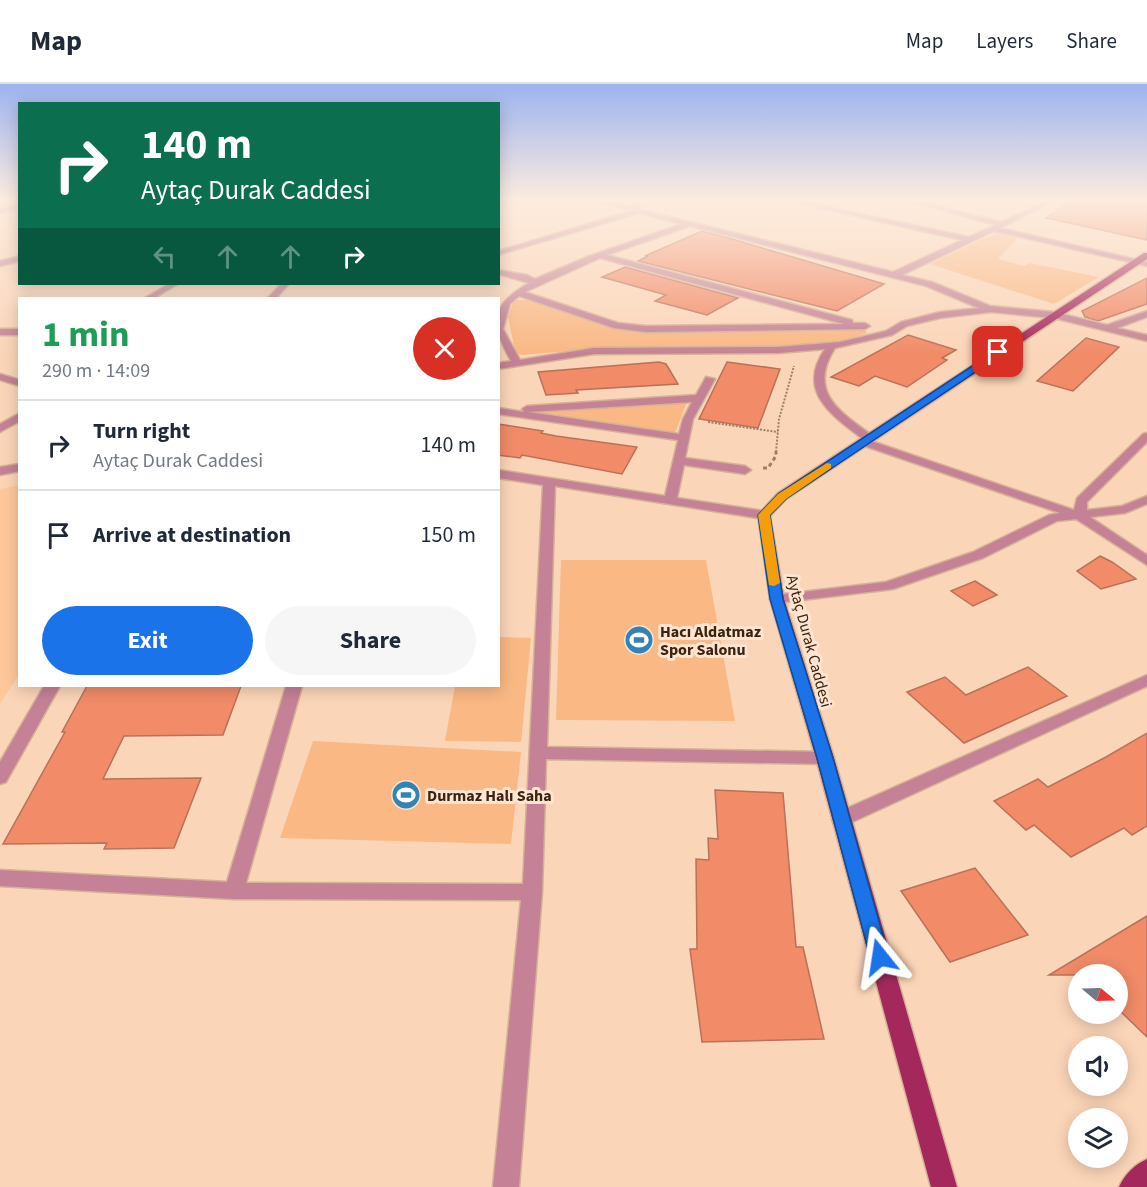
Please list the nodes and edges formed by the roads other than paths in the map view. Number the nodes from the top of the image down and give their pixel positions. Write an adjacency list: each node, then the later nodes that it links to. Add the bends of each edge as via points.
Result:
1 (613, 251): 5 (street)
2 (797, 251): 10 (street)
3 (942, 251): 10 (street)
4 (1107, 251): 7 (street)
5 (600, 256): 11 (street); 21 (street)
6 (18, 259): 8 (street)
7 (1144, 260): 19 (main road)
8 (0, 264)
9 (500, 272): 11 (street)
10 (894, 275): 17 (street, via 929,284)
11 (534, 282): 14 (street)
12 (171, 285): 15 (street)
13 (284, 285): 16 (street)
14 (517, 292): 20 (street, via 506,303); 21 (street, via 617,326 646,329)
15 (150, 297)
16 (273, 297)
17 (991, 309): 19 (street); 26 (street, via 931,317 904,324)
18 (1147, 314): 22 (street)
19 (1054, 315): 22 (street); 41 (main road)
20 (500, 322)
21 (865, 326): 26 (street)
22 (1108, 328): 27 (street)
23 (0, 332): 24 (street)
24 (18, 332)
25 (500, 333): 29 (street)
26 (889, 333): 28 (street)
27 (1147, 338)
28 (832, 345): 29 (street, via 778,350 594,351); 41 (street, via 820,366 818,387 826,402)
29 (516, 363): 30 (street)
30 (500, 366)
31 (0, 377): 33 (street)
32 (710, 379): 34 (street)
33 (18, 382)
34 (700, 398): 36 (street, via 528,408); 40 (street, via 688,419)
35 (500, 411): 36 (street)
36 (522, 414): 40 (street)
37 (18, 417): 38 (street)
38 (0, 429)
39 (1147, 436): 51 (street, via 1081,501)
40 (684, 438): 42 (street)
41 (866, 440): 50 (main road, via 782,496); 51 (street)
42 (679, 461): 44 (street); 49 (street)
43 (18, 467): 45 (street)
44 (745, 470)
45 (0, 471)
46 (500, 474): 47 (street)
47 (549, 483): 49 (street); 57 (street)
48 (1147, 500): 51 (street, via 1125,509)
49 (670, 501): 50 (street)
50 (764, 515): 53 (main road, Aytaç Durak Caddesi)
51 (1080, 516): 52 (street); 53 (street, via 1054,518 978,555 888,586)
52 (1147, 561)
53 (777, 599): 58 (main road, Aytaç Durak Caddesi)
54 (1147, 680): 60 (street)
55 (51, 687): 59 (street)
56 (294, 687): 62 (street)
57 (538, 753): 58 (street); 63 (street)
58 (825, 758): 60 (main road, Aytaç Durak Caddesi)
59 (0, 777)
60 (841, 819): 66 (main road, Aytaç Durak Caddesi)
61 (0, 878): 62 (street)
62 (234, 891): 63 (street)
63 (532, 892): 65 (street)
64 (1147, 1172): 67 (main road)
65 (506, 1187)
66 (944, 1187)
67 (1132, 1187)

